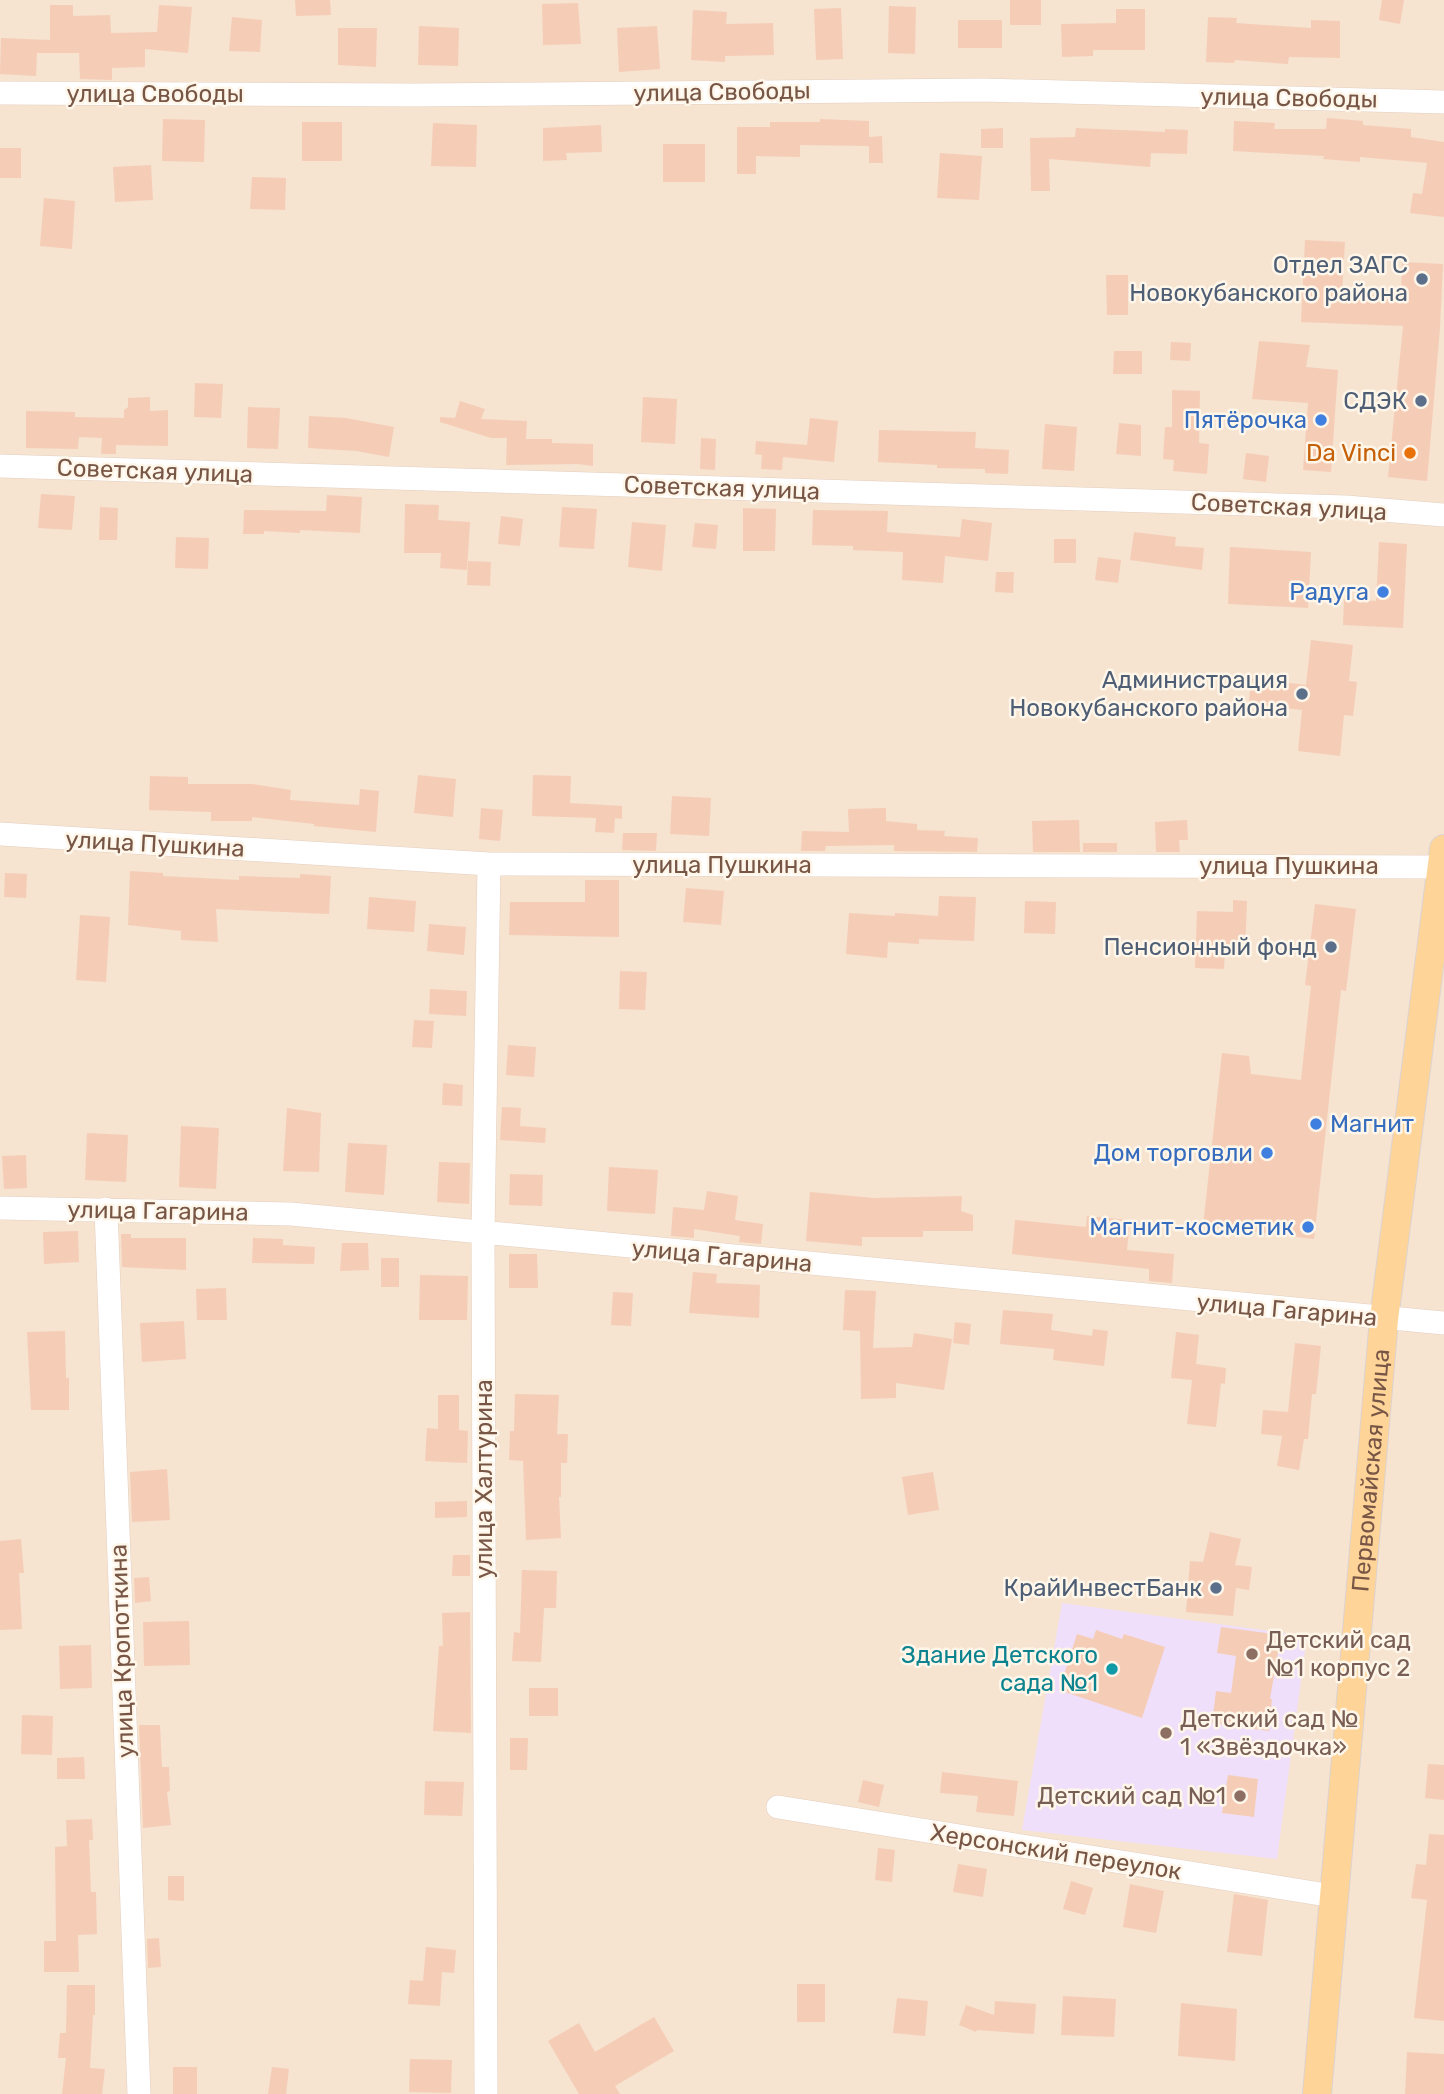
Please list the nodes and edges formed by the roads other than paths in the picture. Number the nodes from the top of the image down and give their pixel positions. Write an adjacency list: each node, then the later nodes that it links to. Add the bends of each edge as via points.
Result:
1 (0, 93): 2 (street, улица Свободы, via 983,90)
2 (1444, 102)
3 (0, 466): 4 (street, Советская улица, via 1346,507)
4 (1444, 514)
5 (0, 834): 7 (street, улица Пушкина)
6 (1443, 861): 7 (street, улица Пушкина); 11 (main road, Первомайская улица)
7 (489, 864): 10 (street, улица Халтурина)
8 (0, 1208): 9 (street, улица Гагарина)
9 (106, 1209): 10 (street, улица Гагарина, via 291,1214); 15 (street, улица Кропоткина)
10 (483, 1234): 11 (street, улица Гагарина); 16 (street, улица Халтурина)
11 (1384, 1319): 12 (street, улица Гагарина); 14 (main road, Первомайская улица)
12 (1444, 1323)
13 (778, 1807): 14 (street, Херсонский переулок)
14 (1333, 1896): 17 (main road, Первомайская улица)
15 (139, 2094)
16 (486, 2094)
17 (1317, 2094)

